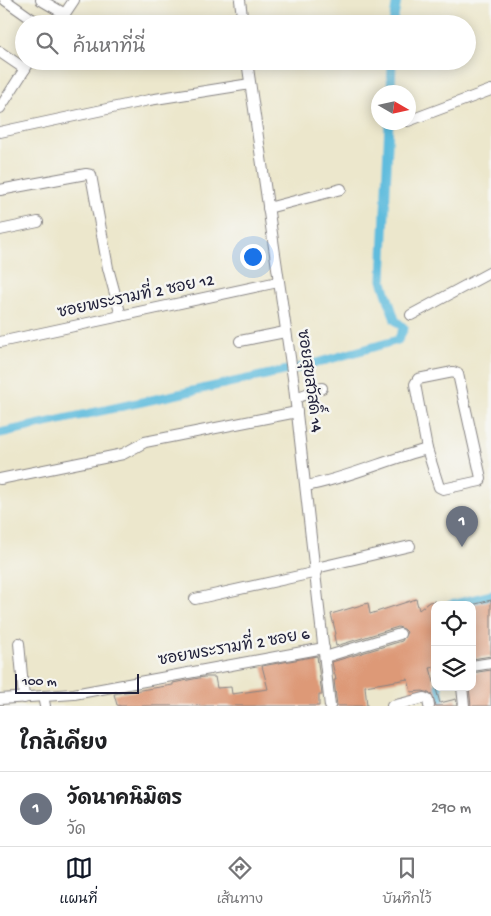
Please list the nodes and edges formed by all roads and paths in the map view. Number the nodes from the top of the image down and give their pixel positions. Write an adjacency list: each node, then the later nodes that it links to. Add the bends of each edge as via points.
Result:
1 (5, 0): 6 (street)
2 (41, 0): 5 (street)
3 (74, 0): 5 (street)
4 (240, 0): 7 (street)
5 (65, 14)
6 (26, 15)
7 (242, 15)
8 (0, 52): 9 (street)
9 (15, 59)
10 (25, 70): 14 (street)
11 (248, 70): 12 (street, ซอยสุขสวัสดิ์ 14)
12 (250, 84): 16 (street, via 149,100); 19 (street, ซอยสุขสวัสดิ์ 14)
13 (491, 90): 15 (street)
14 (0, 108)
15 (416, 118)
16 (0, 132)
17 (341, 189): 19 (street)
18 (0, 190): 25 (street, via 91,175 108,268)
19 (268, 208): 23 (street, ซอยสุขสวัสดิ์ 14)
20 (38, 222): 21 (street)
21 (0, 230)
22 (491, 272): 24 (street)
23 (278, 282): 25 (street, ซอยพระรามที่ 2 ซอย 12); 26 (street, ซอยสุขสวัสดิ์ 14)
24 (412, 315)
25 (121, 316): 28 (street, ซอยพระรามที่ 2 ซอย 12)
26 (286, 332): 27 (street); 30 (street, ซอยสุขสวัสดิ์ 14)
27 (240, 341)
28 (0, 342)
29 (322, 388): 30 (street)
30 (296, 398): 31 (street, ซอยสุขสวัสดิ์ 14)
31 (297, 412): 33 (street, via 145,442 123,454); 34 (street, ซอยสุขสวัสดิ์ 14)
32 (427, 449): 32 (street, via 416,381 453,372 458,374 480,481 443,489 439,487); 34 (street, via 387,460 338,480)
33 (0, 479)
34 (306, 486): 36 (street, ซอยสุขสวัสดิ์ 14)
35 (410, 546): 36 (street)
36 (316, 570): 37 (street); 40 (street, ซอยสุขสวัสดิ์ 14)
37 (195, 599)
38 (400, 634): 40 (street, ซอยพระรามที่ 2 ซอย 6)
39 (19, 643): 44 (street)
40 (325, 652): 46 (street, ซอยพระรามที่ 2 ซอย 6); 47 (street, ซอยสุขสวัสดิ์ 14)
41 (491, 663): 42 (street)
42 (476, 665)
43 (462, 691): 50 (street)
44 (24, 698): 45 (street, ซอยพระรามที่ 2 ซอย 6); 46 (street, ซอยพระรามที่ 2 ซอย 6)
45 (3, 701)
46 (44, 701)
47 (330, 706)
48 (392, 706): 49 (street, via 424,698)
49 (429, 706)
50 (464, 706)

